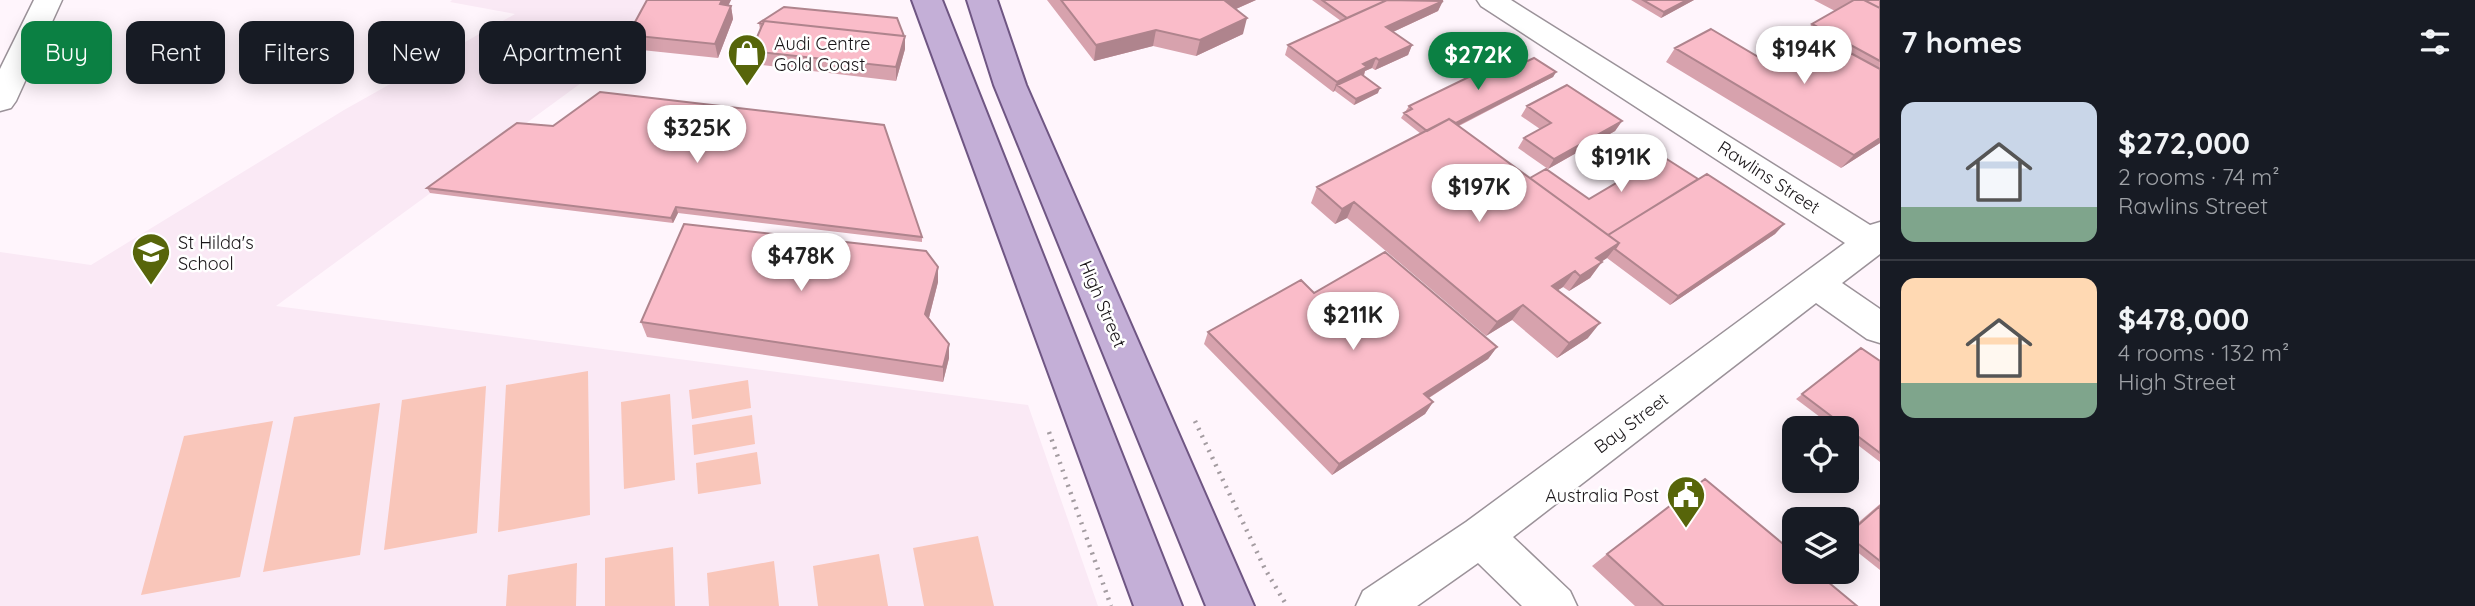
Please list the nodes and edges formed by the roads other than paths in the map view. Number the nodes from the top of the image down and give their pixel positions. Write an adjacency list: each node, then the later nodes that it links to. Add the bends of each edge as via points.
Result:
1 (48, 0): 5 (street)
2 (927, 0): 10 (main road)
3 (982, 0): 11 (main road, High Street, via 1010,85)
4 (1491, 0): 6 (street, Rawlins Street)
5 (0, 101)
6 (1875, 238): 7 (street, Bay Street)
7 (1816, 285): 8 (street); 9 (street, Bay Street)
8 (1880, 328)
9 (1481, 536): 12 (street, Bay Street); 13 (street)
10 (1158, 606)
11 (1230, 606)
12 (1379, 606)
13 (1554, 606)

